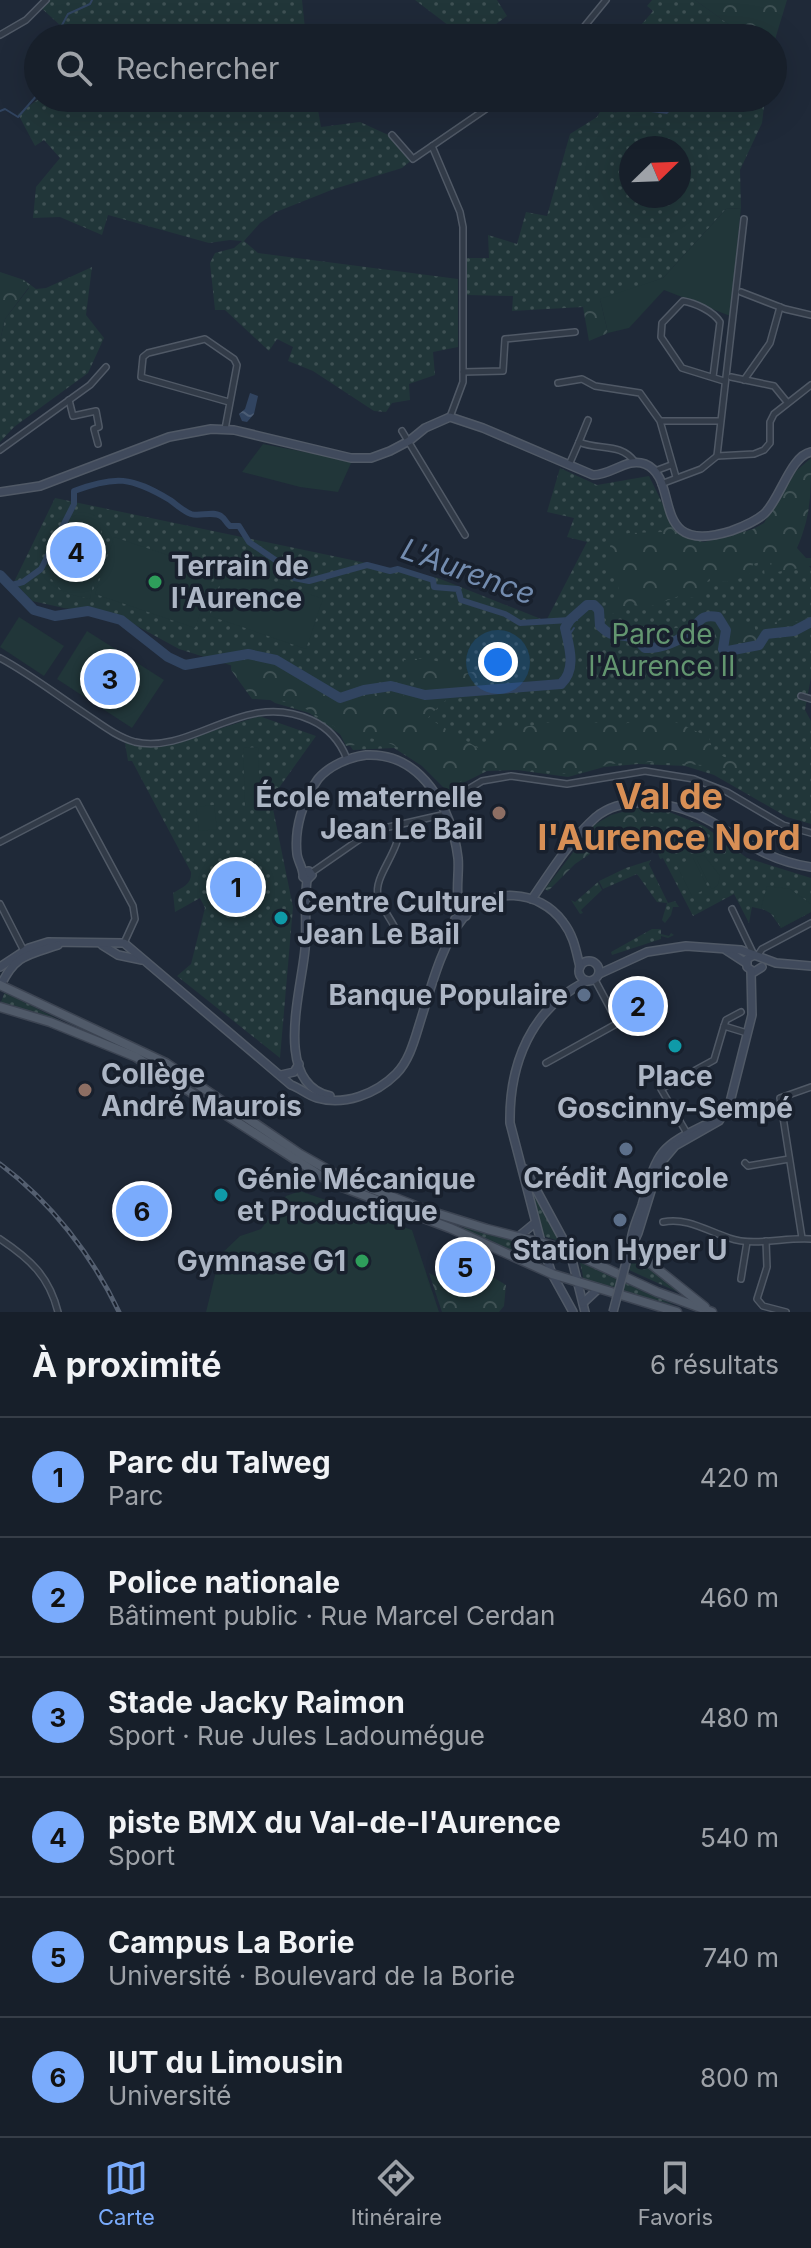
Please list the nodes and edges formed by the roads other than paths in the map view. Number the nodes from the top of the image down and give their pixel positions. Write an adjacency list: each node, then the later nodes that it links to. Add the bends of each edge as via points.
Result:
1 (46, 0): 4 (street)
2 (606, 0): 3 (street)
3 (586, 24)
4 (0, 35)
5 (482, 112): 7 (street)
6 (392, 135): 7 (street, via 413,159)
7 (432, 146): 14 (street, via 463,227)
8 (744, 219): 18 (street)
9 (741, 292): 10 (street)
10 (780, 307): 11 (street); 17 (street, via 770,343)
11 (811, 315)
12 (575, 332): 14 (street, via 505,339 503,371)
13 (106, 367): 21 (street)
14 (463, 372): 24 (street)
15 (713, 377): 15 (street, via 682,368 661,337 662,323 683,301 720,322); 18 (street)
16 (731, 377): 17 (street)
17 (744, 380): 23 (street, via 776,387)
18 (724, 381): 27 (street)
19 (558, 383): 26 (street, via 582,379 640,393)
20 (811, 385): 23 (street)
21 (69, 400): 32 (street, via 73,416 96,411); 33 (street)
22 (229, 402): 22 (street, via 141,377 143,357 201,339 210,341 237,365); 28 (street)
23 (787, 402): 35 (street, via 772,417 770,443 764,450)
24 (450, 417): 30 (street); 37 (street)
25 (588, 420): 31 (street)
26 (660, 421): 27 (street); 38 (street)
27 (720, 421): 35 (street)
28 (225, 429): 30 (street, via 351,458 378,456); 42 (street, via 169,437 40,486)
29 (402, 431): 30 (street)
30 (409, 441): 43 (street)
31 (579, 442): 36 (street, via 593,448 615,447); 37 (street)
32 (98, 444)
33 (0, 450)
34 (811, 452): 41 (street, via 796,463 764,514 732,531 691,536 671,513)
35 (717, 456): 40 (street, via 701,469)
36 (635, 462): 37 (street, via 601,475); 39 (street)
37 (569, 465)
38 (671, 465): 39 (street); 40 (street)
39 (655, 471): 41 (street)
40 (676, 477): 41 (street)
41 (661, 484)
42 (0, 492)
43 (465, 535)
44 (0, 658): 47 (street, via 136,742 164,742 250,713 280,711 323,725)
45 (801, 696): 46 (street)
46 (811, 699)
47 (347, 759): 48 (street, via 379,755 413,768); 54 (street, via 321,776 307,795 297,855)
48 (442, 805): 49 (street); 51 (street, via 482,781 511,776 567,784 645,771 694,779 783,825)
49 (446, 814): 50 (street); 55 (street, via 458,857)
50 (399, 824): 54 (street, via 360,839); 61 (street, via 400,837 378,884 378,895)
51 (811, 833)
52 (0, 842): 62 (street, via 77,802 133,906 135,919)
53 (811, 867): 56 (street, via 763,854 681,809 630,804 595,818)
54 (307, 875): 80 (street, via 305,954 294,1022)
55 (460, 895): 59 (street); 59 (street, via 457,899)
56 (532, 899): 59 (street, via 502,895); 63 (street, via 562,921)
57 (0, 904): 64 (street)
58 (732, 909): 66 (street)
59 (466, 911): 80 (street, via 451,925 412,1049 397,1074 363,1095 334,1101 318,1098)
60 (811, 923): 66 (street, via 762,949)
61 (396, 930)
62 (122, 948): 64 (street, via 68,942); 80 (street, via 144,960 281,1075)
63 (577, 949): 65 (street); 70 (street)
64 (23, 954): 69 (street)
65 (593, 963): 67 (street); 70 (street); 71 (street)
66 (756, 963): 67 (street, via 701,946 665,948); 68 (street); 78 (street)
67 (615, 965): 71 (street)
68 (811, 966)
69 (3, 970): 72 (street); 74 (street)
70 (580, 971): 71 (street); 73 (street)
71 (593, 978): 73 (street); 79 (street, via 618,1023)
72 (0, 986): 74 (main road)
73 (570, 989): 84 (street, via 528,1037 514,1073 510,1123)
74 (13, 992): 90 (main road, via 166,1063 337,1175 426,1210)
75 (0, 1007): 100 (main road, via 136,1057 332,1183)
76 (741, 1012): 77 (street)
77 (724, 1026): 78 (street); 82 (street, via 714,1060 661,1089)
78 (748, 1033): 82 (street, via 731,1095 718,1115)
79 (546, 1063)
80 (296, 1078)
81 (811, 1087): 83 (street, via 780,1098)
82 (688, 1135): 86 (street, via 667,1146); 87 (street, via 659,1165)
83 (789, 1159): 85 (street); 91 (street)
84 (520, 1160): 89 (street); 97 (street)
85 (745, 1163)
86 (652, 1168): 87 (street); 98 (street)
87 (650, 1198): 98 (street)
88 (663, 1222): 96 (street, via 674,1219)
89 (535, 1223): 90 (street); 95 (street)
90 (518, 1237): 95 (main road)
91 (802, 1238): 93 (street); 94 (street)
92 (0, 1239): 107 (street, via 40,1269)
93 (811, 1239)
94 (766, 1241): 96 (street); 113 (street, via 767,1267 757,1299)
95 (541, 1242): 97 (main road); 100 (street)
96 (747, 1242): 101 (street)
97 (566, 1250): 99 (street); 100 (street, via 552,1256); 106 (main road)
98 (630, 1251): 106 (main road); 110 (street, bridge)
99 (574, 1266): 100 (street); 102 (street)
100 (553, 1275): 102 (main road); 108 (street)
101 (741, 1279)
102 (578, 1282): 103 (main road); 105 (street)
103 (599, 1288): 104 (main road); 105 (street)
104 (613, 1292): 111 (main road); 112 (main road)
105 (583, 1303): 109 (street)
106 (710, 1311)
107 (58, 1312)
108 (573, 1312)
109 (585, 1312)
110 (613, 1312)
111 (652, 1312)
112 (677, 1312)
113 (786, 1312)

